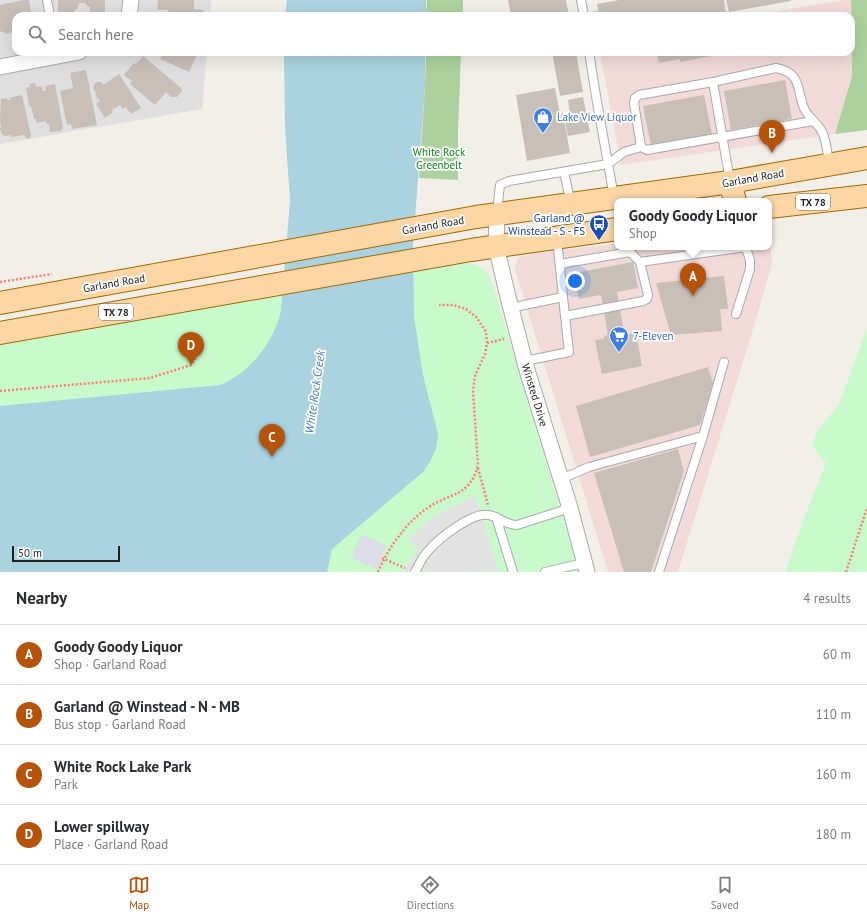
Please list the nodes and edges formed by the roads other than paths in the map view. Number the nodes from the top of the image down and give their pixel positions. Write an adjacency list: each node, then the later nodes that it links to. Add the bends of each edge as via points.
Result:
1 (47, 0): 4 (lane)
2 (131, 0): 5 (street)
3 (581, 0): 6 (lane)
4 (49, 12)
5 (130, 12)
6 (583, 12)
7 (49, 56): 9 (street)
8 (590, 56): 15 (lane)
9 (0, 67)
10 (713, 82): 11 (lane, via 776,68 784,70 798,82 803,107); 12 (lane); 13 (lane, via 639,95 635,98)
11 (813, 121): 12 (lane); 16 (lane, via 824,135)
12 (722, 136): 13 (lane, via 647,150); 18 (lane)
13 (641, 147): 15 (lane, via 624,152)
14 (859, 159): 16 (main road, Garland Road)
15 (608, 164): 17 (lane); 20 (lane)
16 (829, 165): 18 (main road, Garland Road)
17 (564, 172): 21 (lane); 23 (lane, via 509,181 500,185)
18 (732, 192): 20 (main road, Garland Road)
19 (862, 197): 22 (main road, TX 78)
20 (614, 198): 21 (main road, Garland Road)
21 (571, 205): 23 (main road, Garland Road)
22 (772, 207)
23 (497, 215): 26 (street, Winsted Drive); 32 (main road, Garland Road)
24 (614, 229): 25 (main road, TX 78)
25 (557, 237): 26 (main road, TX 78); 31 (lane)
26 (496, 246): 36 (street, Winsted Drive); 39 (main road, TX 78)
27 (629, 250): 30 (lane); 31 (lane)
28 (725, 250): 30 (lane)
29 (747, 250): 37 (lane, via 750,269)
30 (640, 262): 38 (lane, via 647,299)
31 (560, 264): 34 (lane)
32 (42, 295): 33 (main road); 35 (main road, Garland Road)
33 (0, 297)
34 (563, 297): 36 (lane); 38 (lane)
35 (0, 303)
36 (510, 308): 40 (street, Winsted Drive)
37 (736, 314)
38 (565, 316): 40 (lane, via 569,352)
39 (0, 333)
40 (525, 361): 43 (street, Winsted Drive)
41 (724, 362): 42 (lane)
42 (703, 436): 43 (lane, via 589,467); 50 (lane)
43 (561, 479): 44 (street, Winsted Drive)
44 (570, 508): 45 (lane, via 517,525 510,525); 46 (street, Winsted Drive)
45 (496, 517): 47 (lane, via 481,514 474,516 440,538); 48 (lane)
46 (586, 567): 49 (lane)
47 (412, 571)
48 (514, 572)
49 (545, 572)
50 (659, 572)

